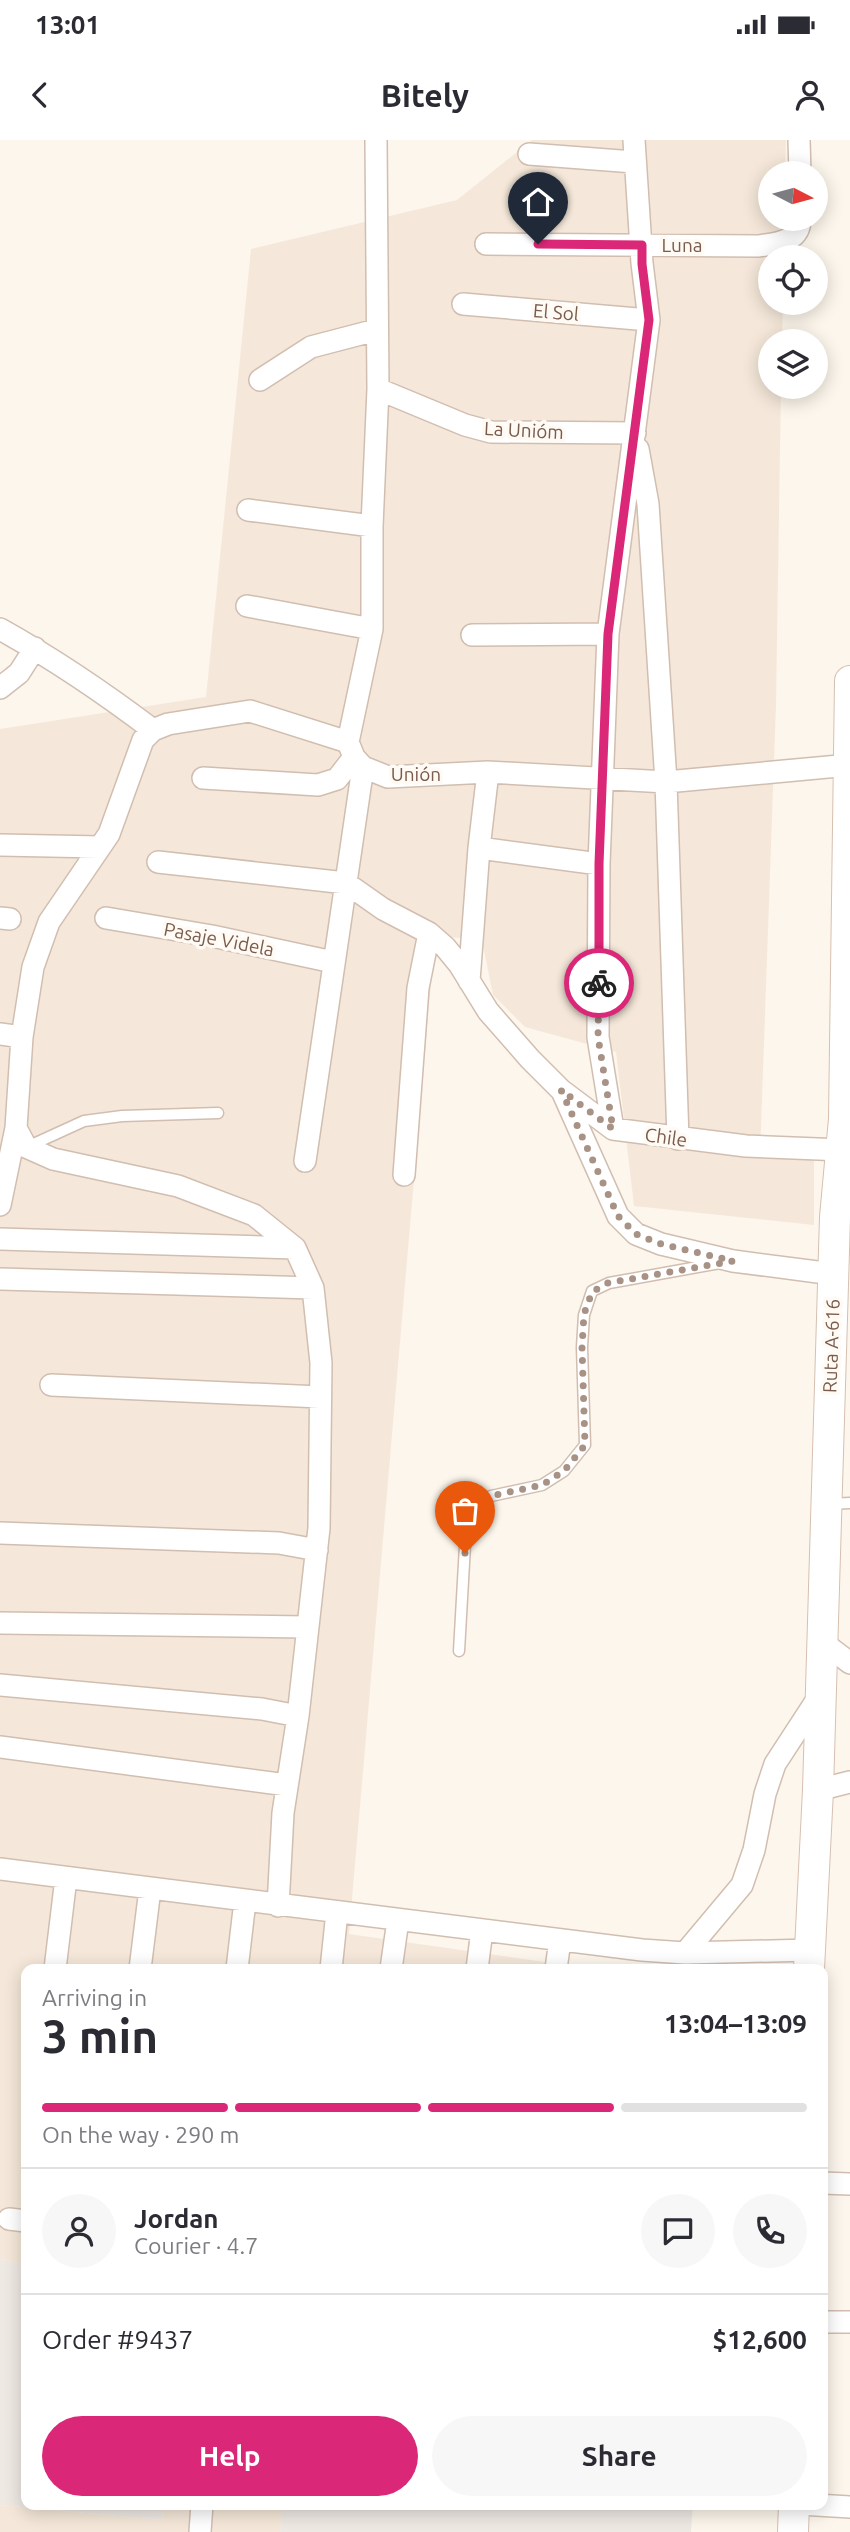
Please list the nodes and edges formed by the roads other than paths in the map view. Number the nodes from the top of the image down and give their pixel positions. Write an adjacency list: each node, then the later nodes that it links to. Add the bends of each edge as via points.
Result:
1 (376, 140): 12 (street)
2 (634, 140): 6 (street)
3 (799, 140): 5 (street)
4 (529, 154): 6 (street)
5 (800, 161)
6 (634, 162): 9 (street)
7 (794, 231): 9 (street, Luna, via 781,243 759,246)
8 (486, 244): 9 (street, Luna)
9 (642, 245): 11 (street)
10 (463, 304): 11 (street, El Sol)
11 (649, 320): 15 (street)
12 (376, 330): 13 (street, via 311,347); 14 (street)
13 (260, 380)
14 (378, 389): 15 (street, La Unióm, via 491,432); 17 (street)
15 (635, 433): 21 (street); 32 (street, via 648,504)
16 (248, 510): 17 (street)
17 (372, 527): 20 (street)
18 (247, 606): 20 (street)
19 (0, 629): 23 (street)
20 (372, 629): 27 (street)
21 (608, 634): 22 (street); 31 (street)
22 (472, 635)
23 (35, 648): 25 (street, via 19,673); 26 (street)
24 (850, 681): 28 (main road, Ruta A-616)
25 (0, 688)
26 (153, 730): 27 (street, Unión, via 250,711); 34 (street, via 143,740 109,834)
27 (355, 755): 29 (street, Unión, via 388,777); 30 (street, via 337,779 318,785); 38 (street)
28 (849, 765): 32 (street, Unión); 45 (main road, Ruta A-616)
29 (488, 772): 31 (street, Unión); 35 (street)
30 (203, 778)
31 (603, 780): 32 (street, Unión); 37 (street)
32 (666, 782): 51 (street)
33 (0, 845): 34 (street)
34 (100, 847): 44 (street, via 49,922 33,967)
35 (479, 848): 37 (street); 42 (street)
36 (158, 862): 38 (street)
37 (599, 864): 50 (street, via 598,1037)
38 (346, 883): 40 (street); 41 (street)
39 (106, 918): 41 (street, Pasaje Videla)
40 (437, 940): 42 (street, Chile); 55 (street, via 418,988)
41 (333, 962): 54 (street)
42 (468, 981): 46 (street, Chile, via 488,1011)
43 (0, 1034): 44 (street)
44 (22, 1037): 49 (street)
45 (847, 1061): 48 (main road, Ruta A-616)
46 (561, 1090): 50 (street, Chile); 60 (street, via 618,1216 636,1234)
47 (218, 1113): 52 (lane, via 84,1121)
48 (847, 1120): 53 (main road, Ruta A-616)
49 (16, 1128): 52 (street); 56 (street)
50 (613, 1129): 51 (street, Chile)
51 (678, 1139): 53 (street, Chile)
52 (26, 1147): 59 (street, via 53,1159 178,1186 254,1215)
53 (843, 1150): 57 (main road, Ruta A-616)
54 (305, 1161)
55 (404, 1175)
56 (0, 1205)
57 (842, 1218): 61 (main road, Ruta A-616)
58 (0, 1239): 59 (street)
59 (295, 1248): 63 (street)
60 (733, 1261): 61 (street); 73 (lane, via 608,1283 592,1292 584,1314 582,1347 585,1445 564,1471 542,1485 476,1503 466,1528)
61 (833, 1274): 64 (main road, Ruta A-616)
62 (0, 1279): 63 (street)
63 (313, 1288): 66 (street)
64 (841, 1319): 67 (main road, Ruta A-616)
65 (51, 1385): 66 (street)
66 (320, 1397): 69 (street)
67 (838, 1504): 72 (main road, Ruta A-616)
68 (0, 1533): 69 (street, via 279,1543)
69 (317, 1550): 71 (street)
70 (0, 1623): 71 (street)
71 (306, 1627): 77 (street)
72 (821, 1641): 74 (street); 76 (main road, Ruta A-616)
73 (459, 1651)
74 (850, 1663)
75 (0, 1685): 77 (street)
76 (820, 1695): 81 (main road, Ruta A-616); 91 (street, via 775,1764 742,1885)
77 (298, 1716): 80 (street)
78 (0, 1747): 80 (street)
79 (850, 1782): 81 (street)
80 (287, 1785): 86 (street)
81 (818, 1790): 93 (main road, Ruta A-616)
82 (0, 1869): 83 (street)
83 (66, 1878): 84 (street); 95 (street)
84 (150, 1889): 85 (street); 96 (street)
85 (245, 1901): 86 (street); 97 (street)
86 (278, 1906): 87 (street)
87 (337, 1912): 88 (street); 98 (street)
88 (398, 1920): 89 (street); 99 (street)
89 (482, 1930): 90 (street); 100 (street)
90 (560, 1940): 92 (street); 101 (street)
91 (685, 1953): 92 (street); 94 (street)
92 (641, 1959)
93 (810, 1959): 94 (street)
94 (731, 1960)
95 (56, 1964)
96 (142, 1964)
97 (238, 1964)
98 (332, 1964)
99 (392, 1964)
100 (478, 1964)
101 (557, 1964)
102 (828, 2183): 103 (street)
103 (850, 2184)
104 (828, 2322): 105 (street)
105 (850, 2322)
106 (828, 2506): 107 (street)
107 (850, 2507)
108 (202, 2510): 110 (street)
109 (794, 2510): 111 (main road)
110 (200, 2532)
111 (793, 2532)

